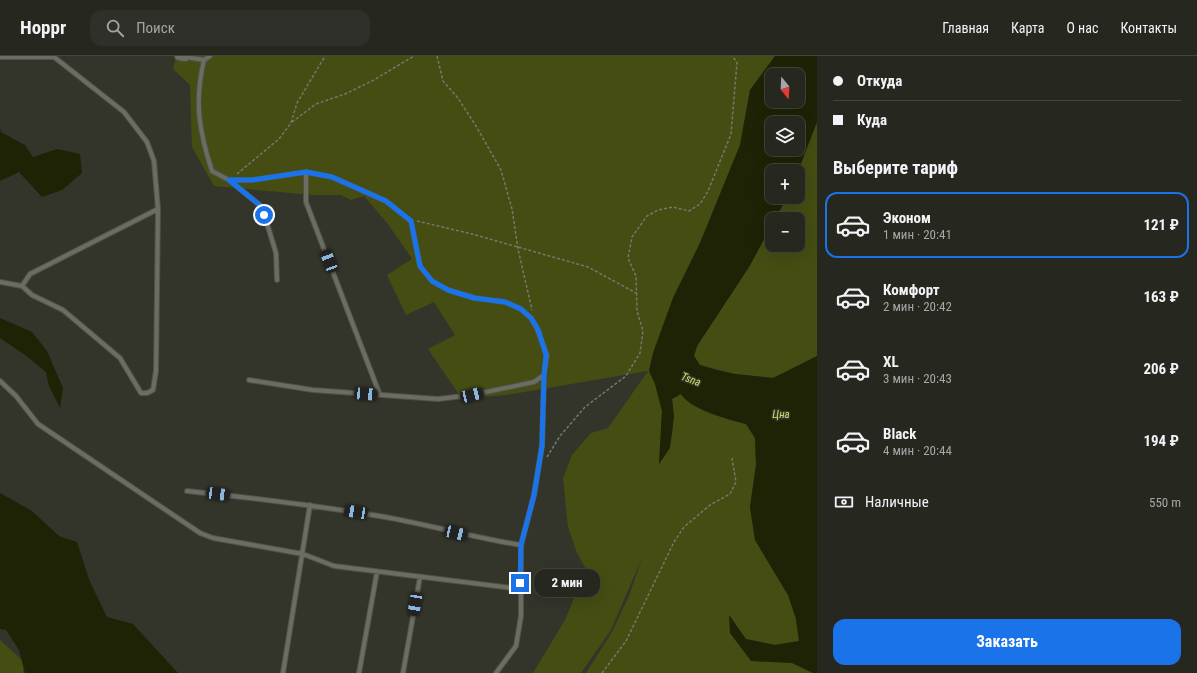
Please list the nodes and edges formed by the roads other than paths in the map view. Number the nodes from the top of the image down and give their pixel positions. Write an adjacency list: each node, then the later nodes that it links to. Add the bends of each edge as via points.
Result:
1 (182, 56): 4 (lane)
2 (210, 56): 4 (lane)
3 (0, 57): 7 (lane, via 54,57 124,112 147,142 154,161)
4 (204, 60): 6 (lane, via 198,90 203,142 212,171)
5 (306, 172): 6 (lane, via 252,180); 11 (lane, via 332,177 386,201 411,221 420,266 432,281 448,290 505,302 521,309 538,329 546,355); 14 (lane, via 306,202)
6 (229, 180): 8 (lane, via 262,207 276,253)
7 (158, 209): 10 (lane, via 30,274); 10 (lane, via 156,371 155,386 151,392 141,392 120,358 63,310 32,295)
8 (277, 280)
9 (0, 282): 10 (lane)
10 (22, 286)
11 (544, 375): 14 (lane, via 534,382 472,395 438,399); 17 (lane, via 542,446 534,495)
12 (249, 380): 14 (lane, via 313,390)
13 (0, 381): 18 (lane, via 16,396 38,424 200,533 213,538)
14 (380, 395)
15 (187, 491): 16 (lane)
16 (310, 505): 17 (lane, via 386,517); 18 (lane)
17 (521, 545): 21 (lane)
18 (303, 554): 19 (lane, via 334,566); 22 (lane)
19 (377, 572): 20 (lane); 23 (lane)
20 (420, 577): 21 (lane); 24 (lane)
21 (520, 589): 25 (lane, via 521,616 516,646)
22 (283, 673)
23 (359, 673)
24 (403, 673)
25 (496, 673)

